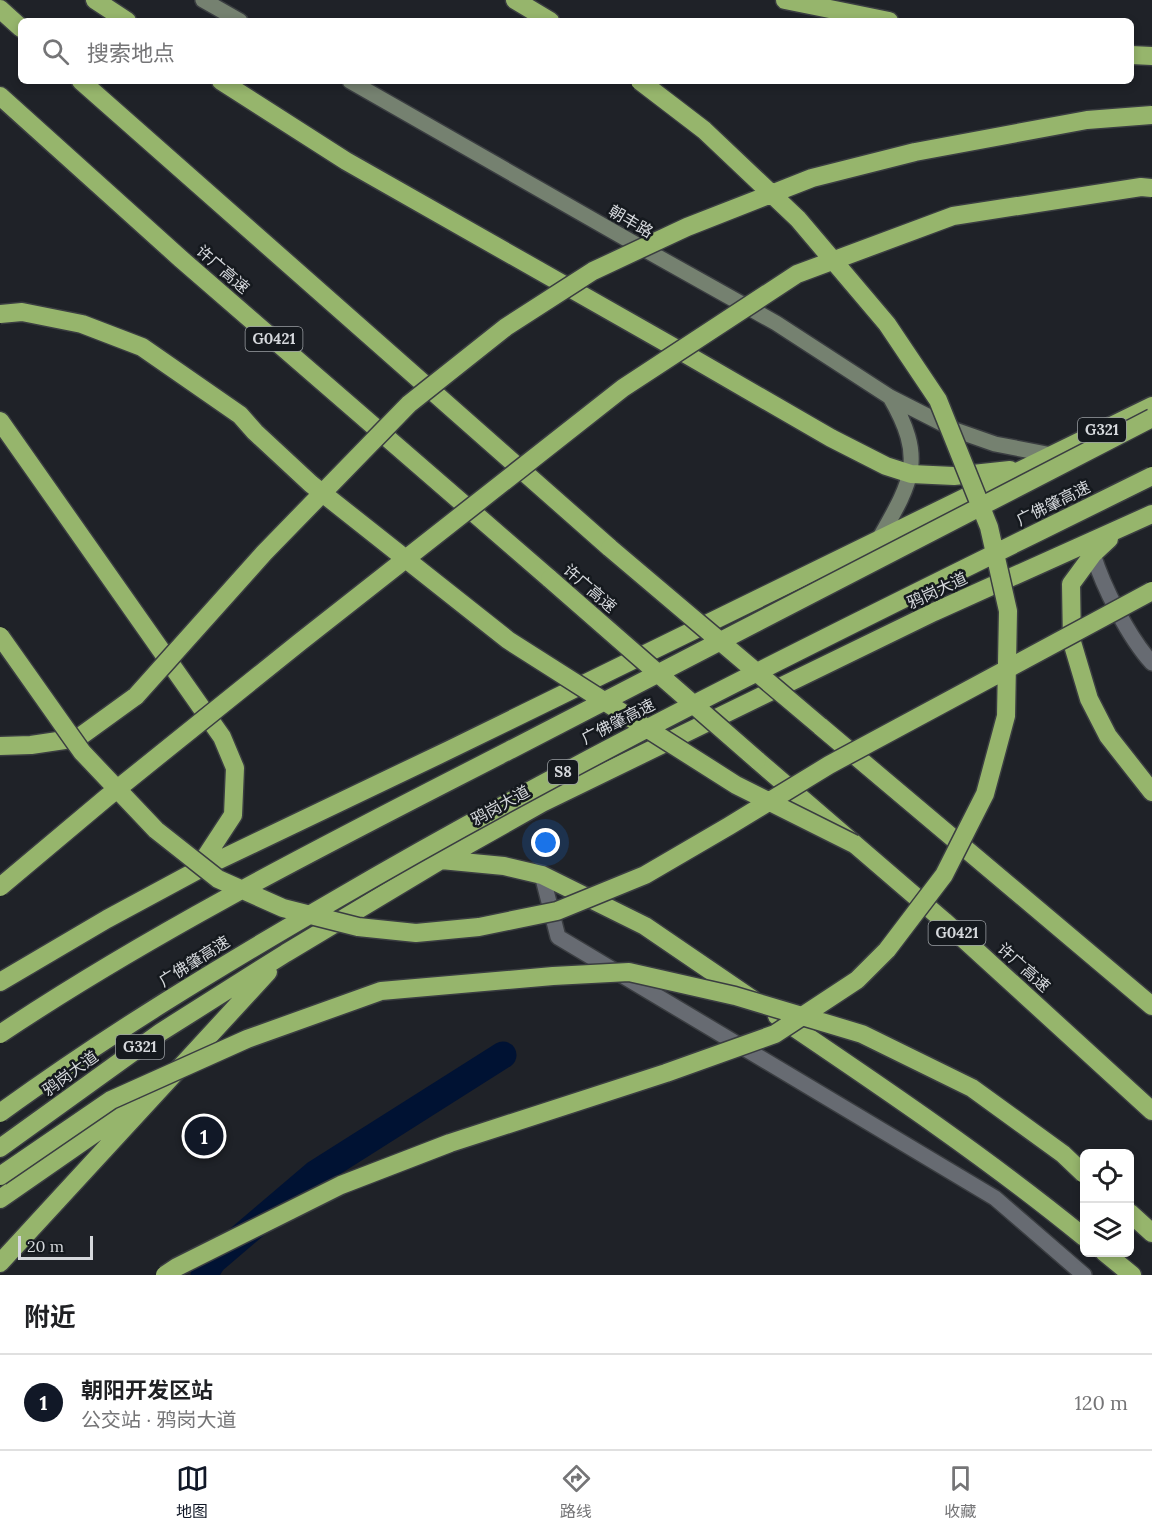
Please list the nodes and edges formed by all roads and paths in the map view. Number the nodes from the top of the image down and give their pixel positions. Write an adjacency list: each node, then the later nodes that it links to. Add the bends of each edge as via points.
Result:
1 (95, 0): 6 (highway)
2 (203, 0): 7 (street)
3 (515, 0): 8 (highway)
4 (785, 0): 9 (highway)
5 (0, 9): 10 (highway)
6 (123, 18)
7 (235, 18)
8 (545, 18)
9 (874, 18)
10 (18, 25)
11 (1134, 55): 12 (highway)
12 (1152, 56)
13 (84, 84): 45 (highway, bridge, via 610,548)
14 (226, 84): 27 (highway, via 346,161 831,438)
15 (355, 84): 21 (street, 朝丰路, via 776,322)
16 (644, 84): 59 (highway, bridge, via 704,130 798,219 887,324 938,400 989,527 1008,611 1005,716 985,794 944,874 887,950 857,980 775,1034 450,1143 341,1185)
17 (0, 96): 38 (highway, 许广高速 / G0421, bridge, via 181,259)
18 (1152, 115): 36 (highway, bridge, via 1087,120 915,152 812,178 687,226 593,272 506,327 409,404 264,553 136,696 78,738)
19 (1152, 188): 42 (highway, bridge, via 953,216 797,274 623,388 309,634)
20 (0, 314): 38 (highway, bridge, via 22,312 82,324 142,347 240,415 311,484 508,640 736,785)
21 (890, 397): 25 (street, 朝丰路, via 955,430 995,444); 27 (street, via 910,443)
22 (1152, 406): 25 (highway, G321)
23 (1152, 418): 46 (highway, 广佛肇高速, bridge, via 202,911)
24 (0, 421): 40 (highway, via 222,737 235,768 233,815)
25 (1053, 455): 26 (highway)
26 (1024, 469): 27 (highway, via 954,476); 31 (highway)
27 (911, 474): 31 (street)
28 (1152, 476): 49 (highway, 广佛肇高速 / S8, bridge, via 619,742 438,839 142,1017)
29 (1152, 514): 30 (highway, 鸦岗大道)
30 (1120, 529): 32 (highway); 39 (highway, 鸦岗大道, via 849,653 542,803)
31 (879, 539): 40 (highway)
32 (1093, 554): 35 (street, via 1100,577); 37 (highway, via 1071,584 1072,642 1089,699 1108,736)
33 (1152, 591): 34 (highway, bridge, via 829,765 645,875 557,911 479,927 416,933 358,927 283,908 218,879 156,830 82,752)
34 (0, 636)
35 (1152, 663)
36 (0, 746)
37 (1152, 792)
38 (854, 844): 48 (highway, 许广高速 / G0421)
39 (441, 860): 41 (highway, via 504,866); 43 (highway, 鸦岗大道)
40 (196, 871): 44 (highway)
41 (542, 875): 56 (highway, via 645,926 947,1131); 60 (street, via 558,937 995,1198)
42 (0, 887)
43 (286, 953): 47 (highway); 50 (highway, 鸦岗大道 / G321, via 161,1032)
44 (0, 982)
45 (1152, 1006)
46 (0, 1034)
47 (161, 1087): 53 (highway); 58 (highway)
48 (1152, 1111)
49 (0, 1113)
50 (0, 1148)
51 (1080, 1170): 52 (highway, bridge, via 972,1088 862,1034 735,996 629,972 381,991 247,1039 111,1100)
52 (0, 1176)
53 (0, 1199)
54 (1134, 1217): 55 (highway)
55 (1152, 1233)
56 (1080, 1234)
57 (1110, 1257): 61 (highway)
58 (0, 1263)
59 (165, 1275)
60 (1084, 1275)
61 (1132, 1275)

